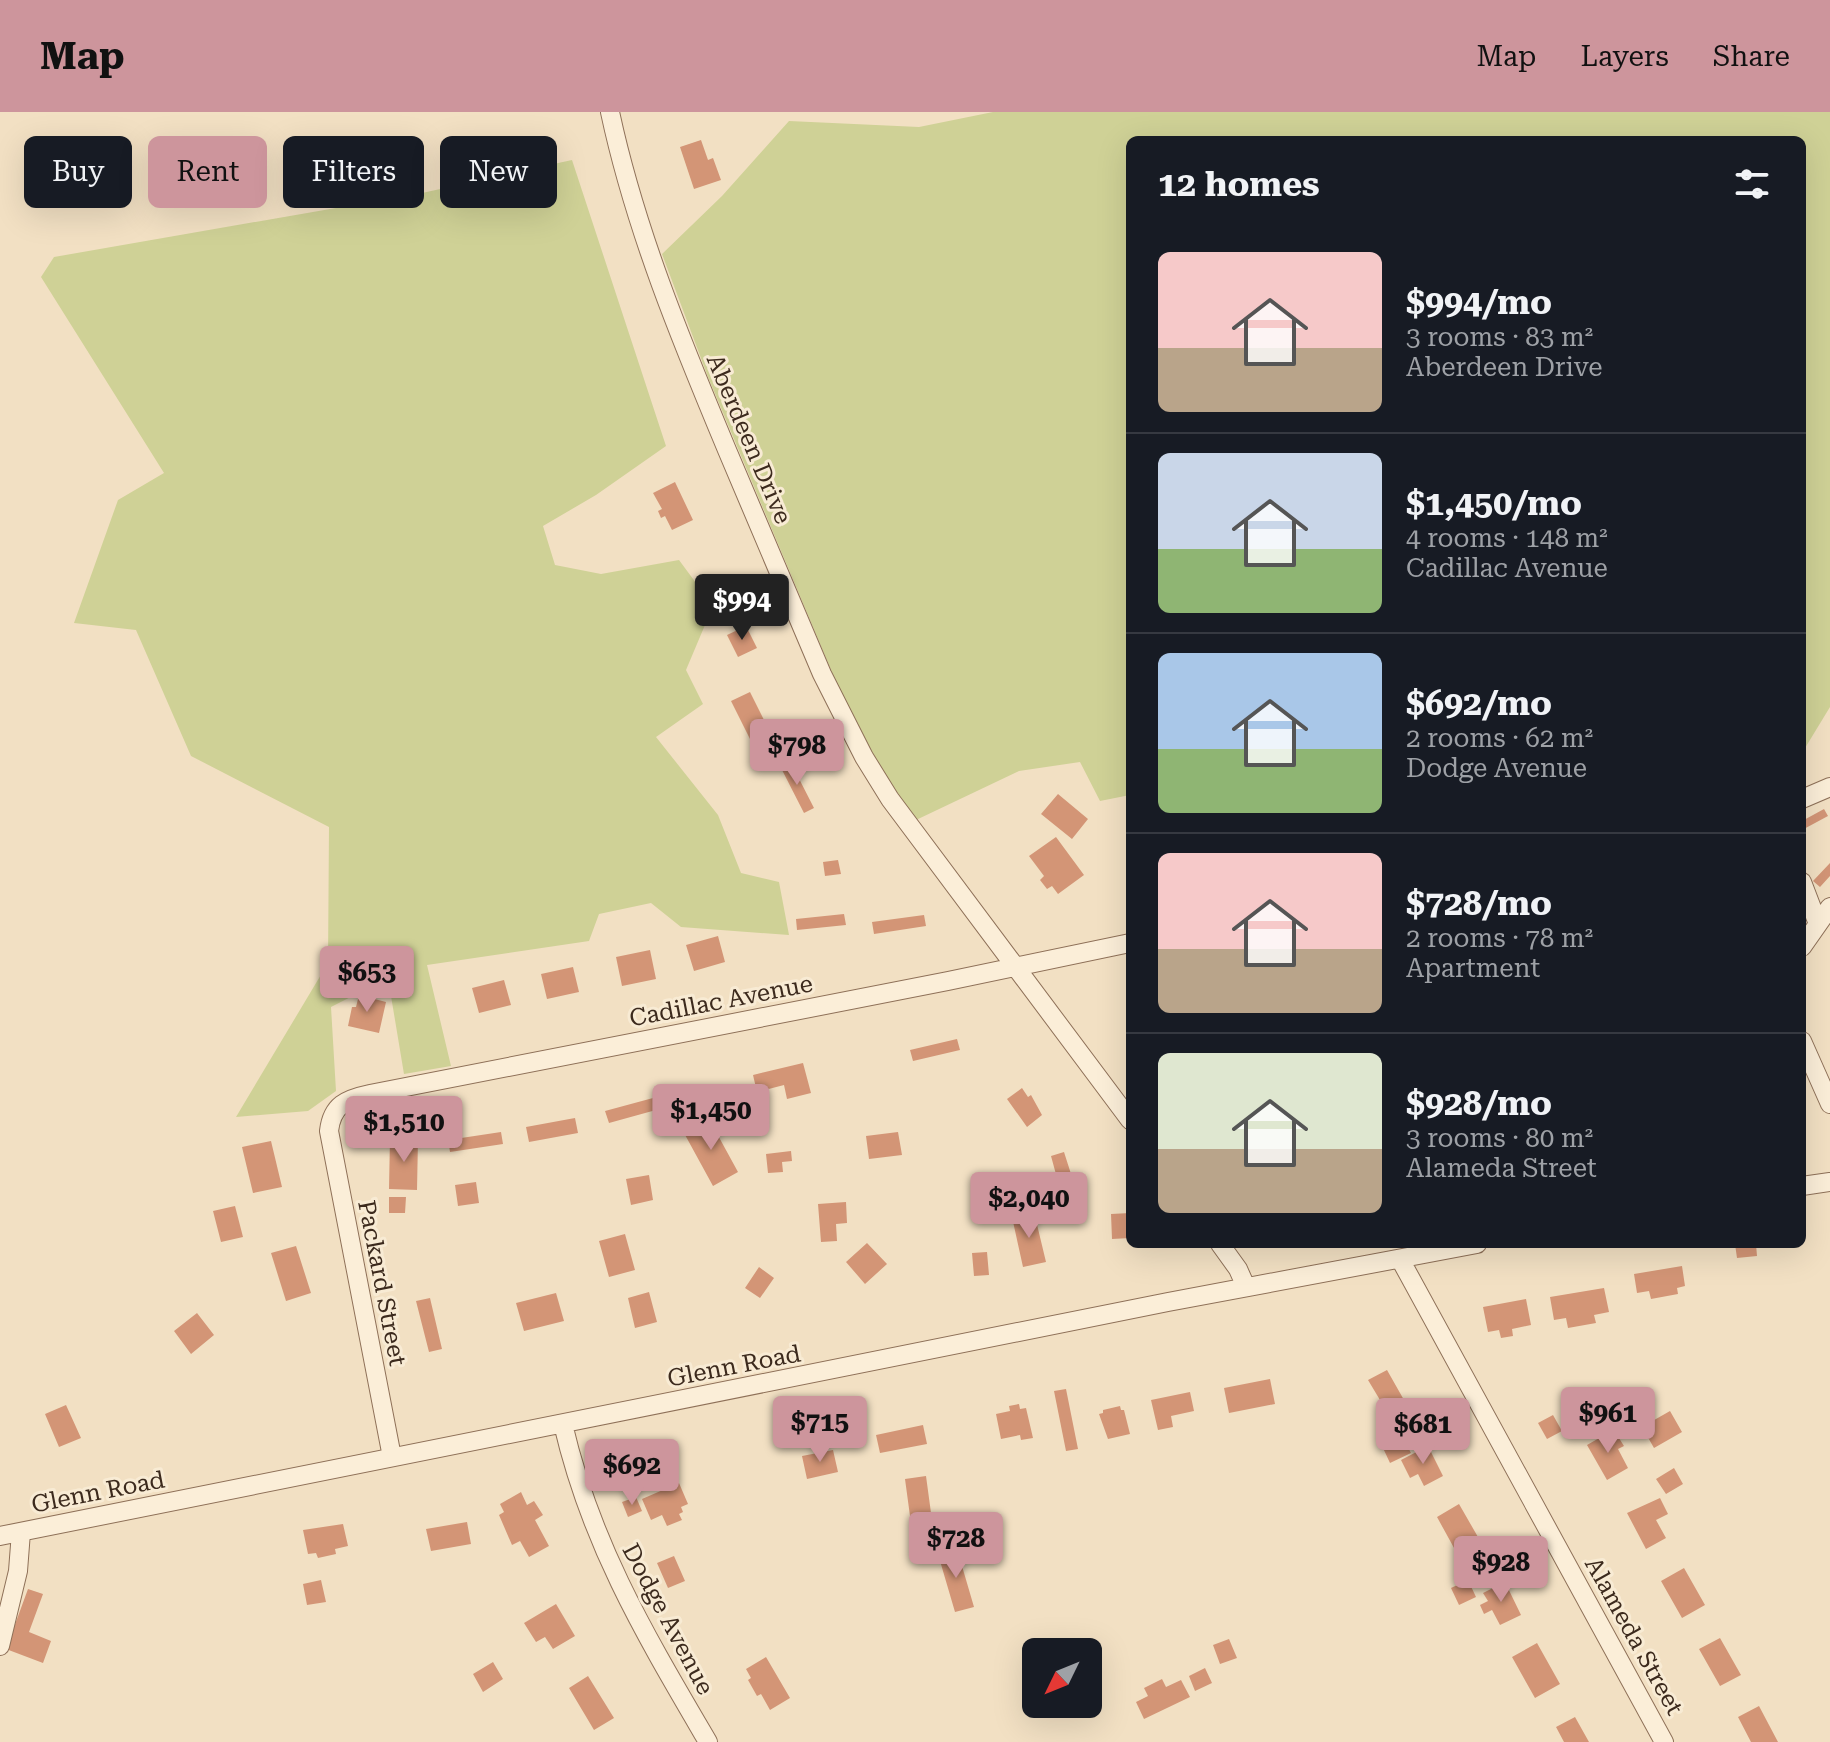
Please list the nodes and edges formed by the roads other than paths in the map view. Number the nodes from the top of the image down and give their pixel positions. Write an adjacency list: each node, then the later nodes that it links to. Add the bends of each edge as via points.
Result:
1 (610, 112): 9 (street, Aberdeen Drive, via 662,286 822,674 890,799)
2 (1830, 787): 3 (street)
3 (1806, 797)
4 (1806, 892): 6 (street)
5 (1830, 907): 6 (street)
6 (1818, 924): 7 (street)
7 (1806, 941)
8 (1126, 944): 9 (street, Cadillac Avenue)
9 (1017, 967): 12 (street, Aberdeen Drive); 13 (street, Cadillac Avenue, via 370,1094 344,1102)
10 (1806, 1050): 11 (street)
11 (1830, 1104)
12 (1126, 1115)
13 (330, 1118): 21 (street, Packard Street)
14 (1830, 1182): 15 (street)
15 (1806, 1185)
16 (1223, 1248): 19 (street)
17 (1456, 1248): 18 (street, Glenn Road)
18 (1400, 1259): 19 (street, Glenn Road); 26 (street, Alameda Street)
19 (1246, 1287): 20 (street, Glenn Road)
20 (563, 1424): 21 (street, Glenn Road); 25 (street, Dodge Avenue, via 586,1509 606,1557)
21 (392, 1457): 22 (street, Glenn Road)
22 (21, 1532): 23 (street, Glenn Road); 24 (street, via 18,1571)
23 (0, 1536)
24 (0, 1646)
25 (708, 1742)
26 (1664, 1742)

